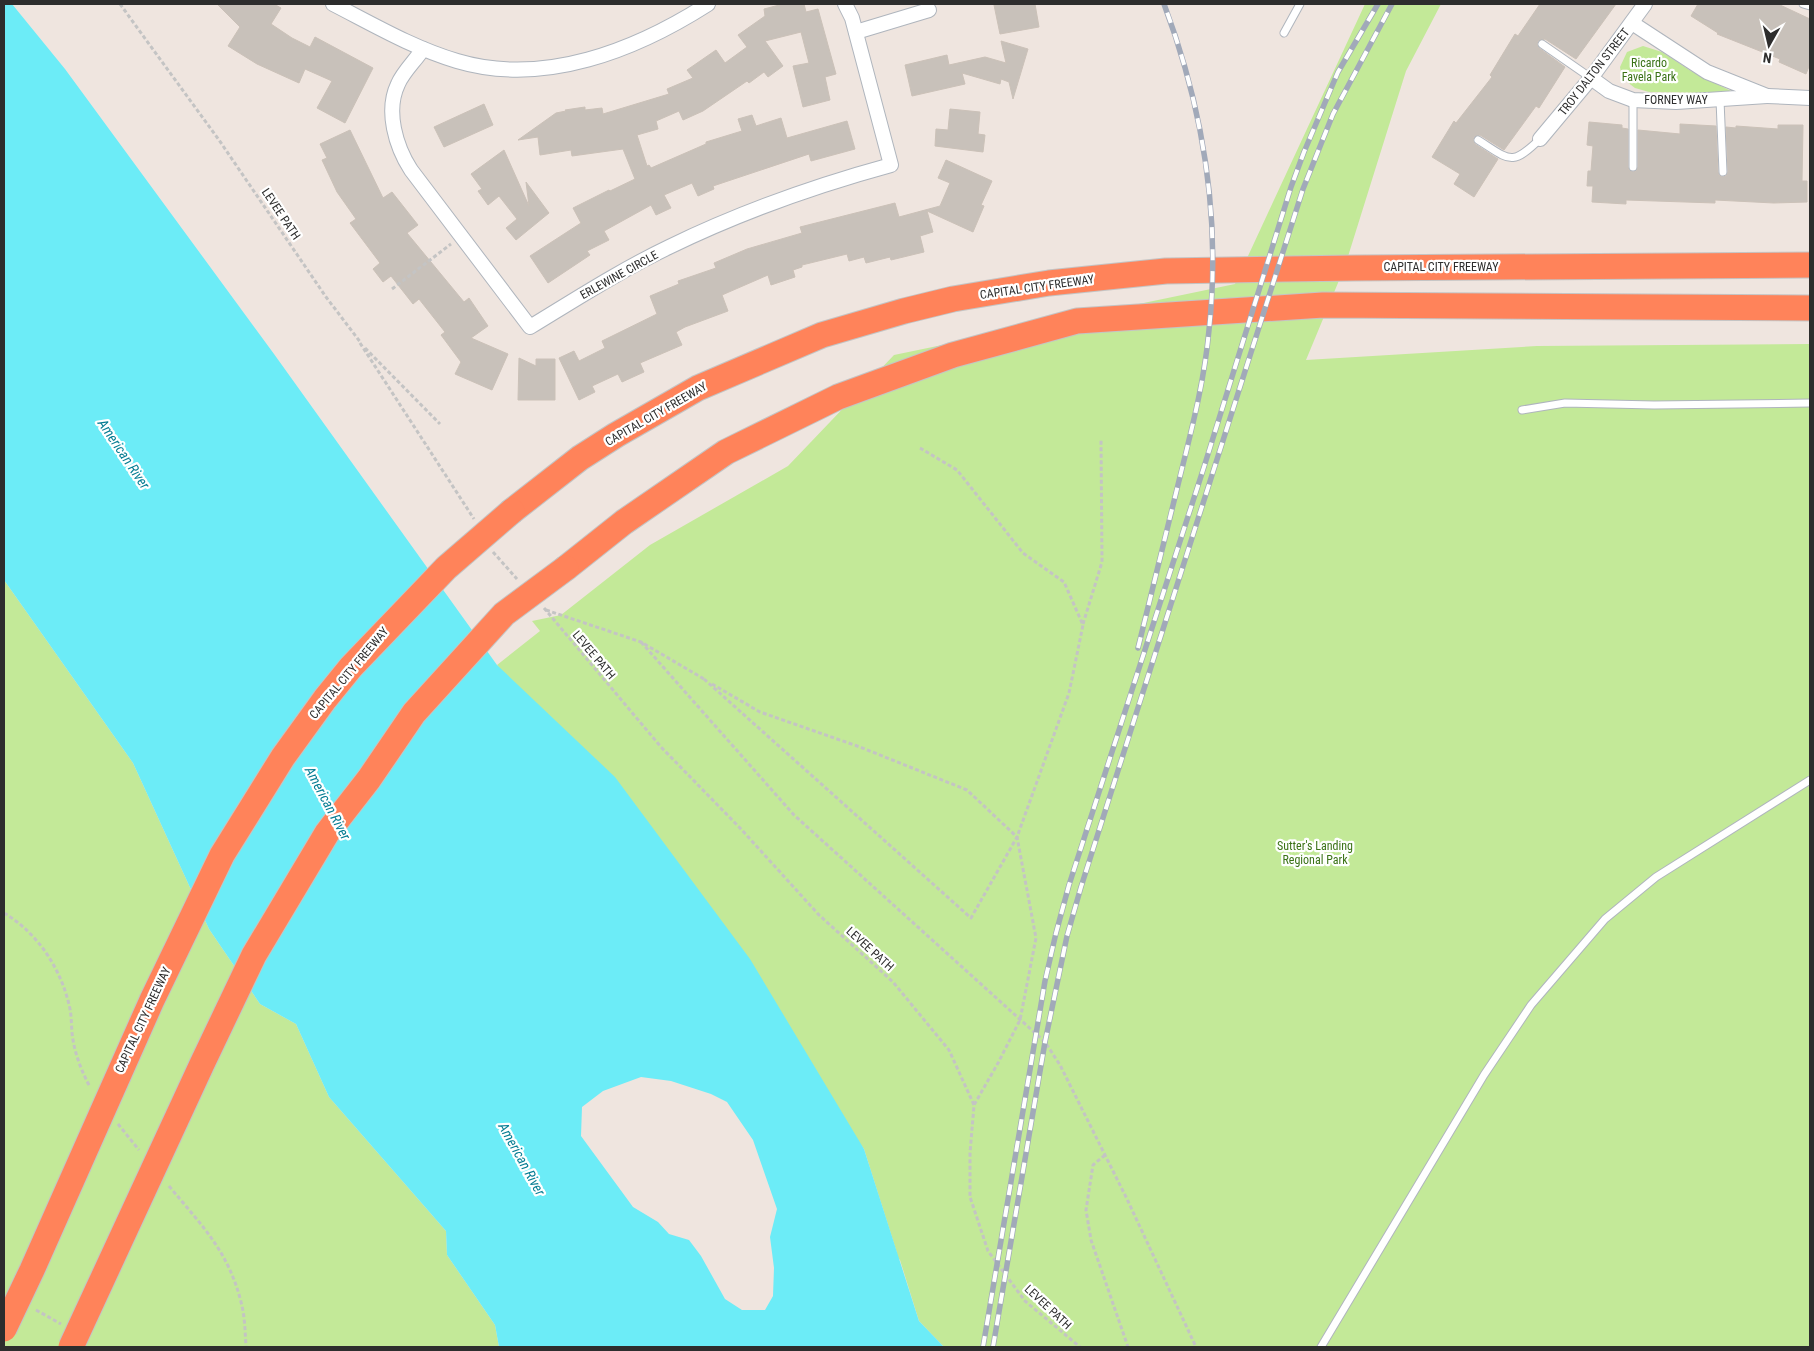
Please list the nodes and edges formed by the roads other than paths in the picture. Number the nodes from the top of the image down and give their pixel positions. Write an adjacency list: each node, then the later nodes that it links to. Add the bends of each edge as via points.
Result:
1 (333, 4): 13 (street)
2 (708, 4): 13 (street, via 626,47 564,65 536,69 491,68 458,62)
3 (845, 4): 10 (street, ERLEWINE CIRCLE)
4 (1300, 4): 11 (lane)
5 (1645, 4): 9 (street, TROY DALTON STREET)
6 (1802, 4): 7 (lane)
7 (1810, 6)
8 (929, 10): 10 (street)
9 (1632, 23): 14 (street, TROY DALTON STREET); 15 (street, FORNEY WAY, via 1708,72)
10 (856, 32): 13 (street, ERLEWINE CIRCLE, via 891,166 791,195 730,219 611,278 530,327 411,170 395,136 393,110 397,85)
11 (1284, 33)
12 (1542, 44): 14 (lane)
13 (423, 50)
14 (1591, 78): 17 (street, FORNEY WAY, via 1609,91); 19 (street, TROY DALTON STREET)
15 (1767, 96): 16 (street, FORNEY WAY); 18 (street, FORNEY WAY)
16 (1810, 98)
17 (1633, 100): 18 (street, FORNEY WAY); 21 (lane)
18 (1720, 100): 22 (lane)
19 (1540, 139): 20 (lane, via 1516,158 1506,158)
20 (1478, 140)
21 (1633, 167)
22 (1723, 172)
23 (1810, 265): 28 (highway, CAPITAL CITY FREEWAY, bridge, via 1166,271 1049,283 954,299 822,335 698,388 616,435 580,458 512,511 446,568 341,680 283,757 222,855 152,1000)
24 (1810, 308): 29 (highway, bridge, via 1323,305 1077,320 952,355 838,397 726,452 624,522 504,614 414,713 327,833 254,955)
25 (1810, 403): 26 (lane, via 1565,404)
26 (1522, 410)
27 (1810, 780): 30 (lane, via 1656,877 1605,919 1525,1013 1484,1075)
28 (4, 1329)
29 (70, 1338)
30 (1322, 1347)

